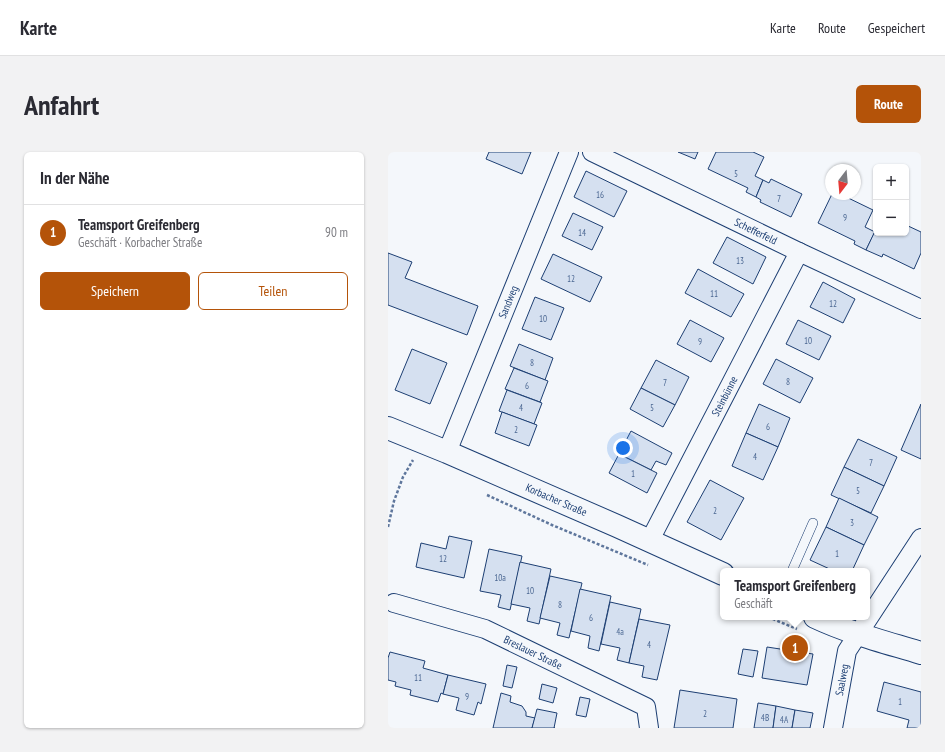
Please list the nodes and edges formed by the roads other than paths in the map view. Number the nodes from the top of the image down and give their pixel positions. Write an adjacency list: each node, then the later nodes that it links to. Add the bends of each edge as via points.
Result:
1 (569, 152): 6 (street, Sandweg)
2 (592, 152): 3 (street, Schefferfeld)
3 (799, 252): 4 (street, Schefferfeld); 9 (street, Steinbünne)
4 (921, 309)
5 (388, 428): 6 (street, Korbacher Straße)
6 (447, 452): 9 (street, Korbacher Straße)
7 (813, 523): 10 (lane)
8 (921, 538): 13 (street, Saalweg)
9 (650, 540): 11 (street, Korbacher Straße)
10 (793, 568)
11 (720, 573)
12 (394, 603): 18 (street, Breslauer Straße, via 485,629 646,707)
13 (870, 617)
14 (821, 620): 16 (street)
15 (868, 620): 16 (street, Saalweg)
16 (859, 634): 17 (street); 19 (street, Saalweg, via 847,651)
17 (921, 653)
18 (650, 728)
19 (833, 728)

